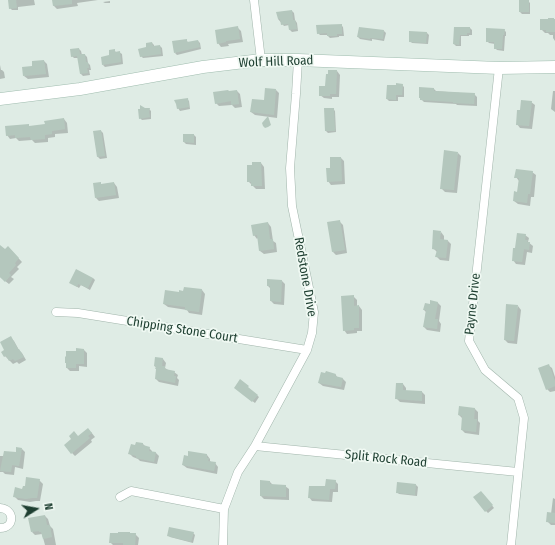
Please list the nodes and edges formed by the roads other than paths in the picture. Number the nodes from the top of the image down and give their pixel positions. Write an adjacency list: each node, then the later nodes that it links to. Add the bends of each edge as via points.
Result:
1 (254, 0): 2 (street)
2 (261, 60): 3 (street, Wolf Hill Road); 6 (street, Wolf Hill Road)
3 (298, 60): 5 (street, Wolf Hill Road); 8 (street, Redstone Drive, via 290,168 292,206 314,312)
4 (555, 67): 5 (street, Wolf Hill Road)
5 (499, 68): 10 (street, Payne Drive, via 469,341 485,370 518,398 524,418)
6 (0, 100)
7 (56, 312): 8 (street, Chipping Stone Court, via 78,313)
8 (307, 350): 9 (street, Redstone Drive)
9 (255, 446): 10 (street, Split Rock Road); 13 (street, Redstone Drive, via 238,472)
10 (518, 472): 16 (street, Payne Drive)
11 (120, 497): 13 (street, via 131,491)
12 (0, 508): 14 (street, via 8,510 12,519 9,525)
13 (224, 508): 15 (street, Redstone Drive)
14 (0, 528)
15 (223, 545)
16 (511, 545)

